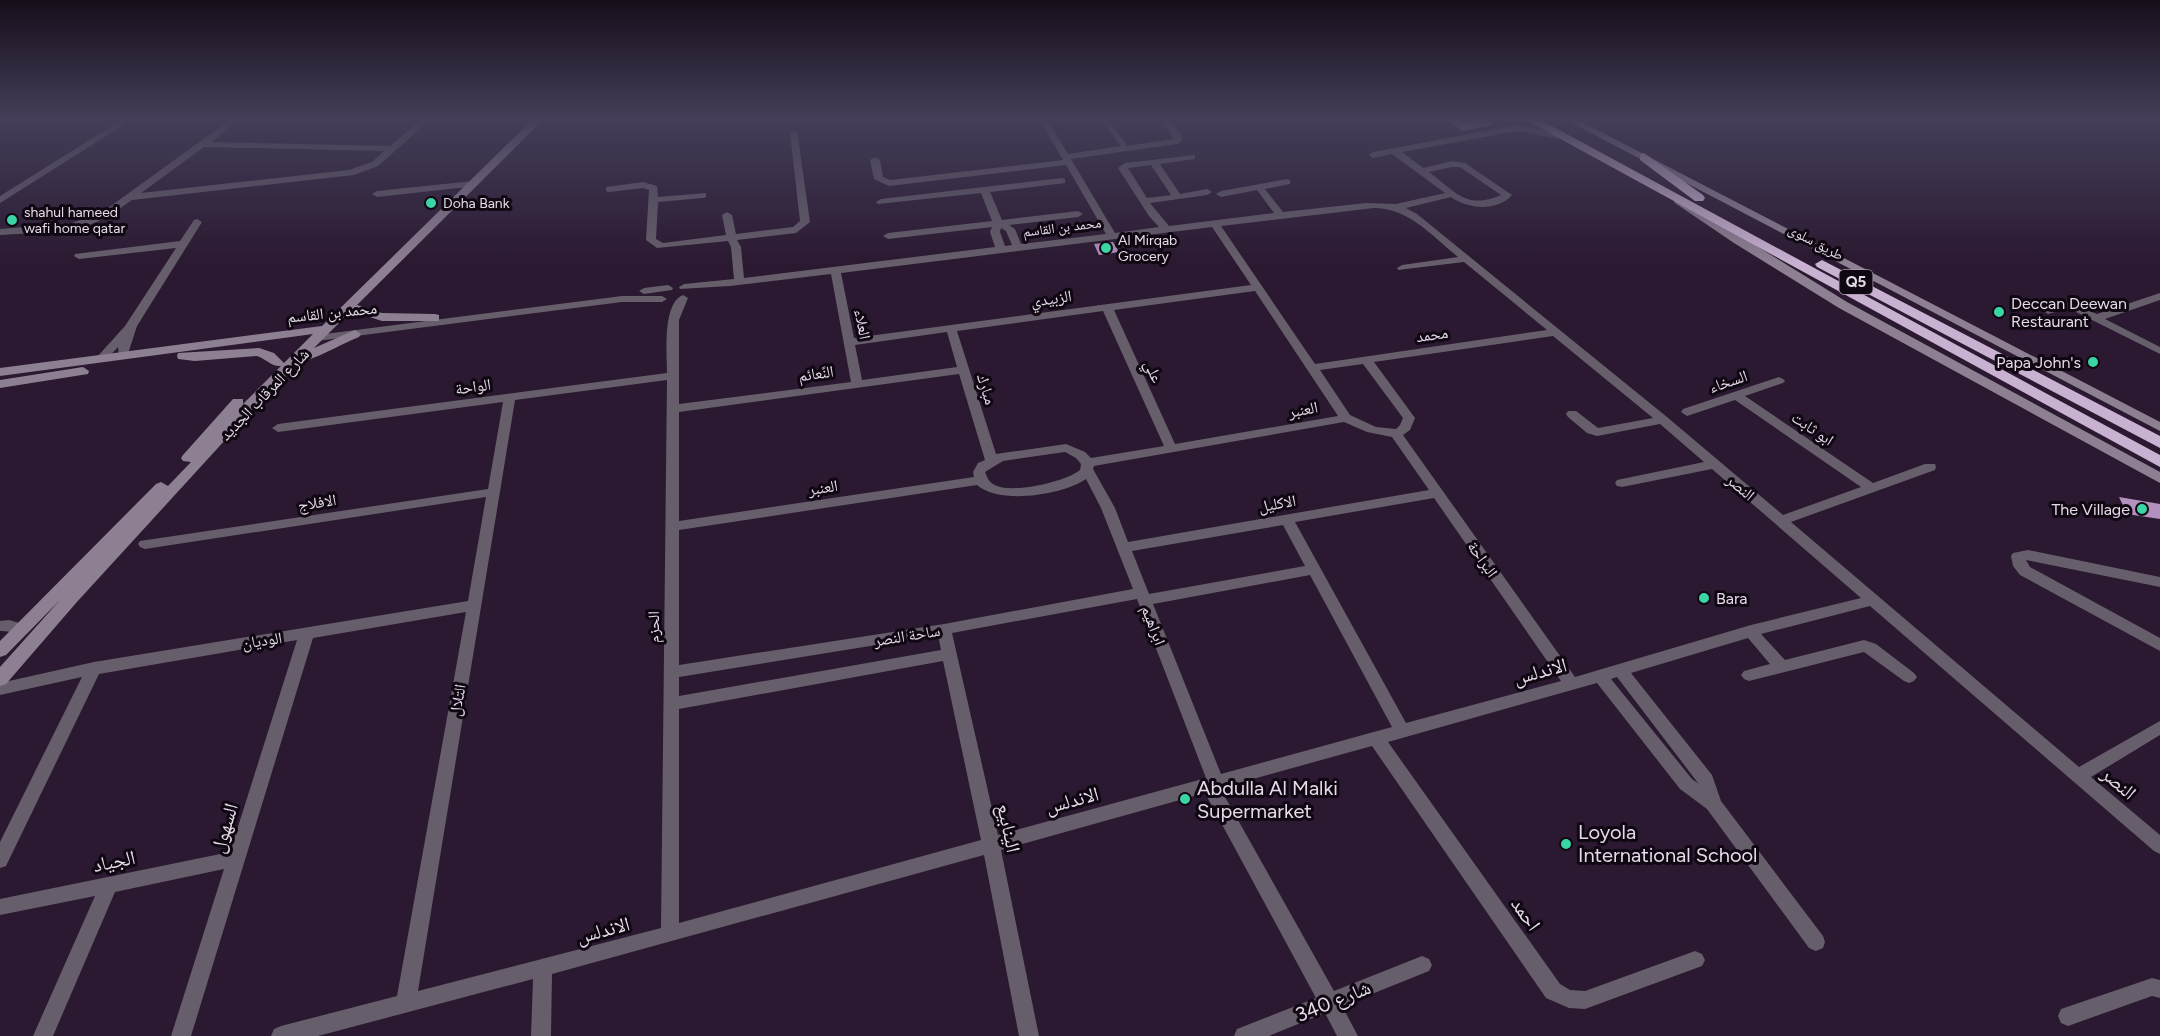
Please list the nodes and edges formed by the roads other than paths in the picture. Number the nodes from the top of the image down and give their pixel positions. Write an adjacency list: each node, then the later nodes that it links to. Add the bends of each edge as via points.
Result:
1 (52, 167): 34 (street)
2 (170, 167): 31 (street)
3 (366, 167): 31 (street, via 351,173)
4 (490, 167): 21 (street, شارع المرقاب الجديد)
5 (798, 167): 49 (street, via 805,222 802,226)
6 (877, 167): 7 (street, via 881,181 894,183)
7 (1007, 167)
8 (1072, 167): 48 (street)
9 (1124, 167): 36 (street)
10 (1158, 167): 32 (street)
11 (1417, 167): 18 (street)
12 (1438, 167): 18 (street)
13 (1466, 167): 29 (street, via 1507,195 1474,205)
14 (1619, 167): 26 (highway, طريق سلوى / Q5)
15 (1642, 167): 33 (highway, طريق سلوى / Q5)
16 (1658, 167): 33 (highway)
17 (1663, 167): 95 (street, طريق سلوى)
18 (1422, 171): 29 (street)
19 (1062, 181): 24 (street)
20 (1287, 182): 22 (street)
21 (473, 184): 27 (street); 63 (street, شارع المرقاب الجديد)
22 (1259, 187): 28 (street); 41 (street)
23 (609, 189): 35 (street, via 648,185 654,188)
24 (985, 191): 37 (street); 43 (street)
25 (1207, 192): 32 (street)
26 (1667, 193): 101 (highway, طريق سلوى / Q5); 105 (street, طريق سلوى, via 1827,296)
27 (377, 194)
28 (1221, 194)
29 (1453, 194): 38 (street)
30 (703, 195): 35 (street)
31 (129, 197): 46 (street, via 88,222)
32 (1177, 197): 36 (street)
33 (1699, 198): 98 (highway, طريق سلوى / Q5)
34 (0, 200)
35 (653, 200): 49 (street, via 654,244)
36 (1145, 201): 45 (street)
37 (881, 202)
38 (1397, 207): 41 (street, محمد بن القاسم, via 1376,204); 54 (street, النصر, via 1414,216)
39 (1078, 214): 43 (street)
40 (727, 215): 49 (street)
41 (1281, 216): 44 (street, محمد بن القاسم)
42 (197, 222): 50 (street)
43 (998, 223): 47 (street); 51 (street, via 1010,229); 52 (street, via 994,230)
44 (1215, 224): 45 (street, محمد بن القاسم); 58 (street)
45 (1163, 230): 48 (street, محمد بن القاسم)
46 (0, 232)
47 (888, 236)
48 (1112, 236): 51 (street, محمد بن القاسم)
49 (732, 239): 57 (street, via 729,248)
50 (183, 244): 53 (street); 69 (street)
51 (1018, 248): 52 (street, محمد بن القاسم)
52 (1001, 250): 56 (street, محمد بن القاسم)
53 (79, 256)
54 (1465, 259): 55 (street); 71 (street, النصر)
55 (1402, 268)
56 (835, 270): 57 (street, محمد بن القاسم); 74 (street, العلاء)
57 (733, 283): 60 (street, محمد بن القاسم)
58 (1258, 287): 64 (street, الزبيدي); 80 (street)
59 (668, 288): 60 (street, محمد بن القاسم); 62 (street, via 660,294); 66 (street, محمد بن القاسم)
60 (685, 294): 62 (street, محمد بن القاسم, via 675,301); 68 (street, الحزم)
61 (2160, 296): 67 (street)
62 (662, 299): 68 (street, الحزم); 72 (street, محمد بن القاسم, via 622,299)
63 (350, 306): 66 (street, via 377,318); 73 (street, شارع المرقاب الجديد)
64 (1107, 308): 70 (street, الزبيدي); 99 (street, علي)
65 (2048, 311): 67 (street, via 2071,306)
66 (435, 318): 73 (street, محمد بن القاسم)
67 (2097, 318): 75 (street)
68 (673, 320): 84 (street, الحزم)
69 (131, 326): 76 (street); 78 (street)
70 (951, 328): 74 (street, الزبيدي); 82 (street, مبارك)
71 (1557, 332): 79 (street, محمد); 94 (street, النصر)
72 (355, 334): 73 (street, محمد بن القاسم); 81 (street)
73 (313, 335): 76 (street, محمد بن القاسم); 77 (street, محمد بن القاسم); 81 (street, شارع المرقاب الجديد)
74 (849, 342): 87 (street, العلاء)
75 (2160, 351)
76 (123, 355): 78 (street, محمد بن القاسم)
77 (183, 356): 81 (street, via 199,358 258,351 270,354); 86 (street, محمد بن القاسم)
78 (101, 358): 83 (street, محمد بن القاسم)
79 (1366, 360): 80 (street, محمد); 97 (street, via 1409,418 1408,424)
80 (1312, 368): 93 (street)
81 (279, 369): 122 (street, شارع المرقاب الجديد, via 238,402); 129 (street, شارع المرقاب الجديد)
82 (963, 370): 87 (street, النًعائم); 100 (street, مبارك)
83 (0, 372)
84 (672, 376): 89 (street, الواحة); 90 (street, الحزم)
85 (1779, 381): 88 (street, السخاء)
86 (0, 384)
87 (857, 384): 90 (street, النًعائم)
88 (1737, 396): 91 (street, السخاء); 108 (street, ابو ثابت)
89 (510, 398): 96 (street, الواحة); 109 (street, التلال)
90 (672, 409): 113 (street, الحزم)
91 (1687, 412)
92 (1572, 414): 94 (street, via 1597,432)
93 (1346, 418): 97 (street, via 1364,428); 99 (street, العنبر)
94 (1664, 420): 102 (street, النصر)
95 (2160, 427)
96 (278, 428)
97 (1395, 434): 110 (street, البراحة)
98 (2160, 443)
99 (1171, 448): 103 (street, العنبر)
100 (991, 460): 103 (street, via 1066,448 1085,457); 106 (street, via 983,466)
101 (2160, 462)
102 (1715, 464): 107 (street); 112 (street, النصر)
103 (1088, 466): 106 (street, العنبر, via 1081,478 1070,482 1011,493 991,490); 115 (street, ابراهيم)
104 (1930, 467): 108 (street)
105 (2160, 478)
106 (980, 480): 113 (street, العنبر)
107 (1622, 483)
108 (1871, 488): 112 (street)
109 (494, 492): 114 (street, الافلاج); 120 (street, التلال)
110 (1437, 493): 111 (street, الاكليل); 139 (street, البراحة)
111 (1286, 518): 115 (street, الاكليل); 116 (street)
112 (1781, 520): 119 (street, النصر)
113 (671, 527): 133 (street, الحزم)
114 (145, 544)
115 (1124, 548): 118 (street, ابراهيم)
116 (1314, 569): 118 (street, ساحة النصر); 144 (street)
117 (2160, 582): 126 (street, via 2018,555 2025,571)
118 (1143, 596): 123 (street, ساحة النصر); 148 (street, ابراهيم)
119 (1872, 600): 124 (street, الاندلس); 147 (street, النصر)
120 (474, 605): 125 (street, الوديان); 163 (street, التلال)
121 (0, 626): 122 (street)
122 (22, 628): 127 (street, شارع المرقاب الجديد); 129 (street)
123 (944, 629): 128 (street, الينابيع); 133 (street, ساحة النصر)
124 (1751, 631): 130 (street); 132 (street, الاندلس)
125 (308, 633): 131 (street, الوديان); 152 (street, السهول)
126 (2160, 645)
127 (0, 651)
128 (949, 654): 141 (street, ساحة النصر); 150 (street, الينابيع)
129 (8, 664): 134 (street, الوديان, via 29,674); 138 (street, شارع المرقاب الجديد)
130 (1782, 666): 135 (street); 137 (street, via 1864,646)
131 (94, 668): 134 (street, الوديان); 153 (street)
132 (1620, 670): 136 (street, الاندلس); 143 (street)
133 (671, 672): 141 (street, الحزم)
134 (51, 675): 140 (street, الوديان)
135 (1749, 675)
136 (1600, 676): 139 (street, الاندلس); 145 (street)
137 (1909, 677)
138 (0, 680)
139 (1572, 684): 144 (street, الاندلس)
140 (0, 689)
141 (671, 704): 156 (street, الحزم)
142 (2160, 727): 147 (street, النصر)
143 (1666, 729): 145 (street); 149 (street, via 1706,780)
144 (1402, 731): 146 (street, الاندلس)
145 (1646, 734): 149 (street, via 1686,784)
146 (1376, 738): 148 (street, الاندلس); 158 (street, احمد, via 1553,991 1569,999 1585,1000)
147 (2078, 776): 151 (street, النصر)
148 (1213, 783): 150 (street, الاندلس); 162 (street, ابراهيم)
149 (1713, 804): 157 (street)
150 (991, 844): 156 (street, الاندلس); 169 (street, الينابيع)
151 (2160, 846)
152 (236, 859): 154 (street, الجياد); 166 (street, السهول)
153 (0, 860)
154 (109, 885): 155 (street, الجياد); 165 (street)
155 (0, 907)
156 (670, 934): 160 (street, الاندلس)
157 (1816, 942)
158 (1695, 960)
159 (1422, 965): 162 (street, شارع 340)
160 (543, 967): 163 (street, الاندلس); 168 (street)
161 (2160, 989): 164 (street, via 2152,987)
162 (1329, 1002): 170 (street, شارع 340); 171 (street, ابراهيم)
163 (406, 1003): 167 (street, الاندلس)
164 (2068, 1016)
165 (43, 1036)
166 (181, 1036)
167 (281, 1036)
168 (541, 1036)
169 (1029, 1036)
170 (1244, 1036)
171 (1348, 1036)

